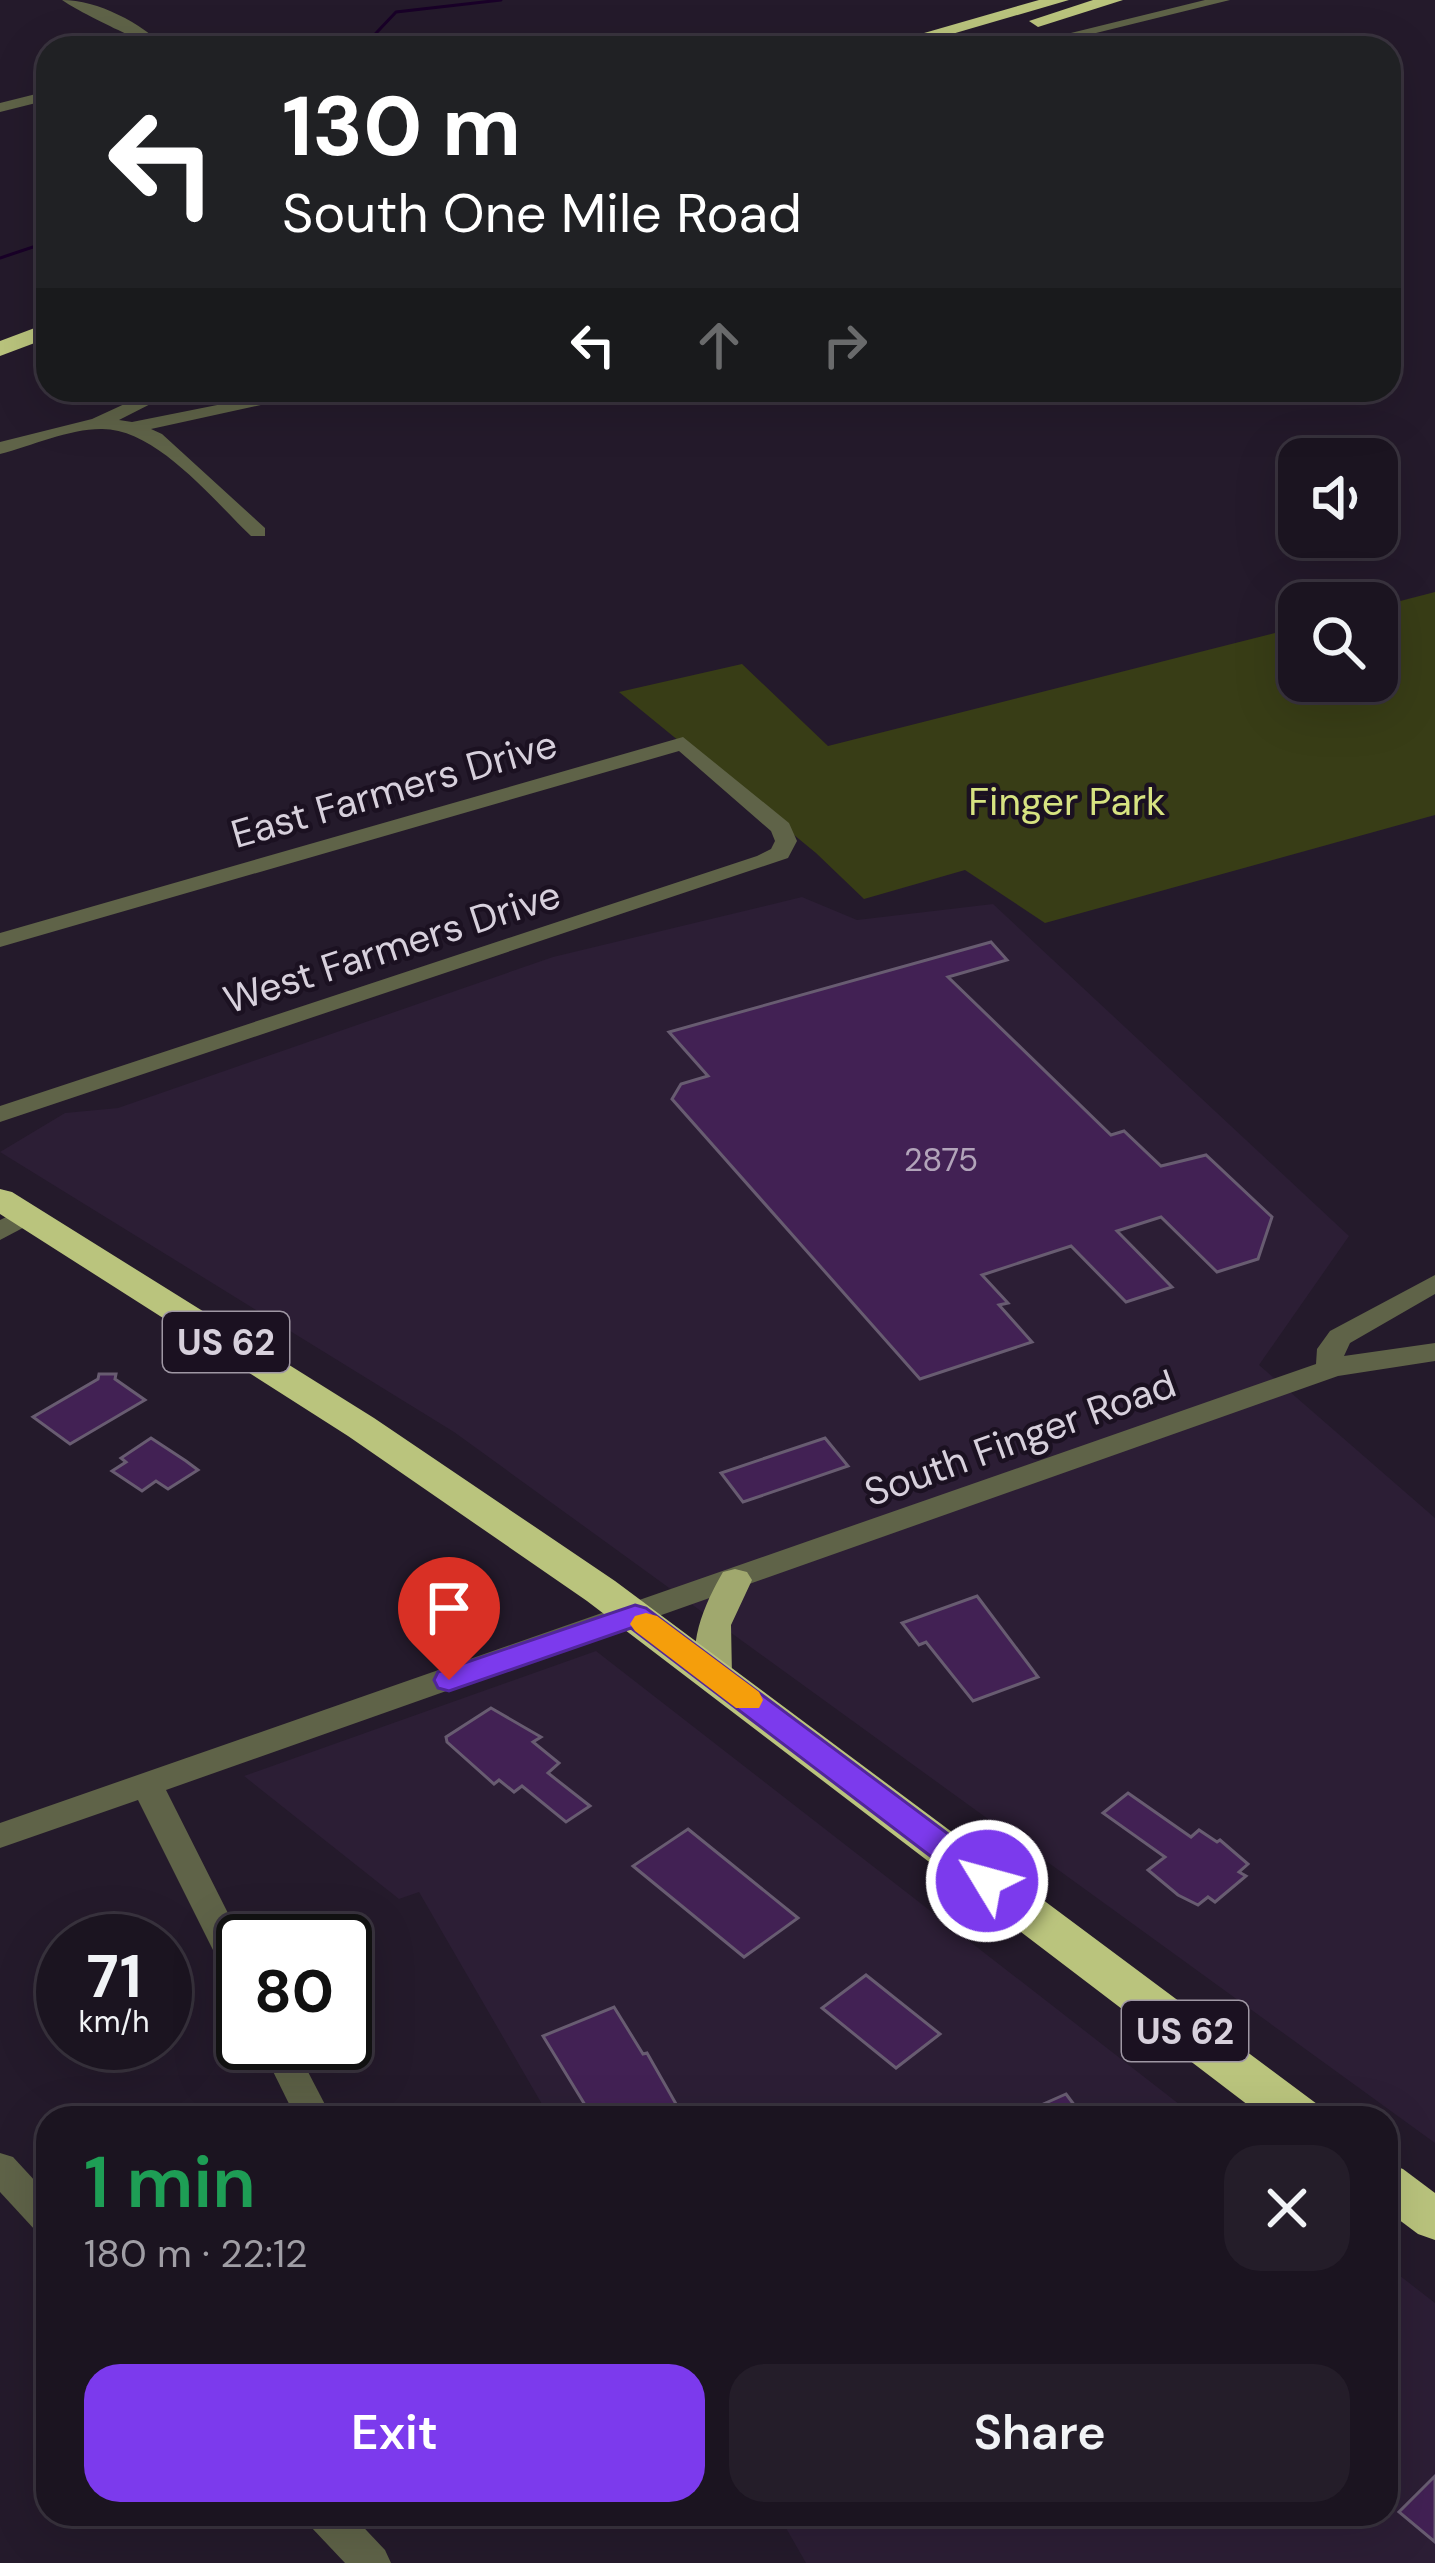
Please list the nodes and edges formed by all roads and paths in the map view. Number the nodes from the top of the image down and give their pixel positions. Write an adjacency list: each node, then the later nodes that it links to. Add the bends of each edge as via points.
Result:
1 (69, 0): 5 (street)
2 (1060, 0): 6 (highway)
3 (1114, 0): 7 (highway)
4 (1222, 0): 8 (street)
5 (143, 36)
6 (926, 36)
7 (980, 36)
8 (1068, 36)
9 (36, 98): 10 (street)
10 (0, 108)
11 (36, 318): 12 (highway)
12 (0, 326)
13 (36, 334): 14 (highway)
14 (0, 349)
15 (36, 357): 16 (highway)
16 (0, 371)
17 (144, 402): 19 (street)
18 (259, 402): 20 (street)
19 (98, 423): 20 (street); 21 (street)
20 (133, 427): 22 (street, via 156,438)
21 (0, 448)
22 (258, 532)
23 (782, 828): 24 (street, East Farmers Drive, via 683,743); 25 (street, West Farmers Drive, via 780,853 765,861)
24 (0, 940)
25 (0, 1114)
26 (9, 1215): 31 (highway, US 62, via 415,1462)
27 (1435, 1282): 29 (street, via 1340,1337)
28 (1435, 1352): 29 (street, South Finger Road)
29 (1329, 1369): 30 (street, South Finger Road)
30 (736, 1580): 31 (street, South Finger Road); 32 (main road, via 714,1625)
31 (635, 1616): 32 (highway, US 62); 33 (street, South Finger Road)
32 (715, 1676): 38 (highway, US 62)
33 (147, 1785): 34 (street, South Finger Road); 35 (street)
34 (0, 1836)
35 (216, 1923)
36 (290, 2070): 37 (street)
37 (308, 2106)
38 (1284, 2106)
39 (0, 2168): 41 (street)
40 (1398, 2192): 42 (highway)
41 (36, 2206)
42 (1435, 2220)
43 (336, 2526): 44 (street)
44 (371, 2563)

